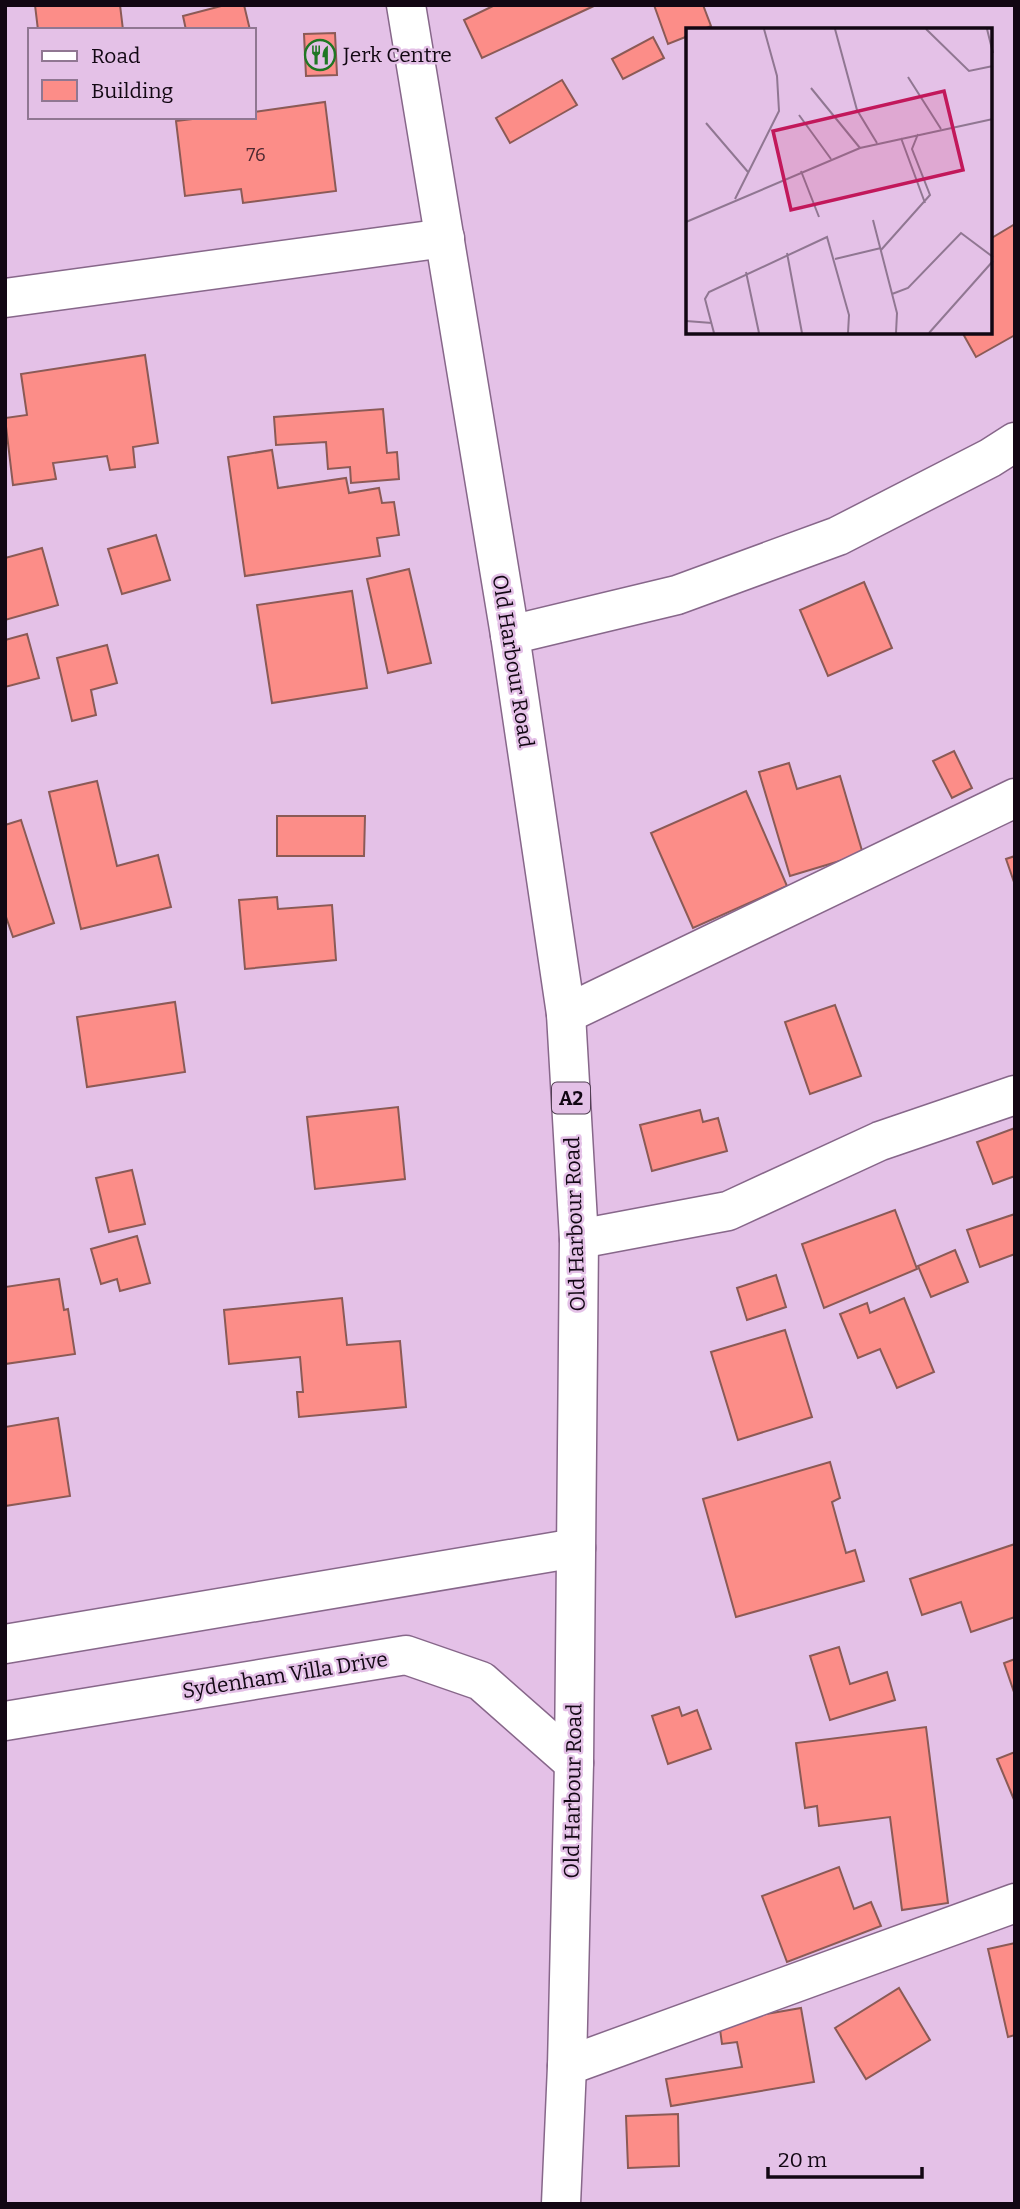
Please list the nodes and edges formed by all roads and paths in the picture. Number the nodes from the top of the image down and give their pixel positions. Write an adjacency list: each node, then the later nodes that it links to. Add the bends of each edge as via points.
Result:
1 (406, 5): 2 (street, Old Harbour Road / A2)
2 (445, 238): 3 (street); 5 (street, Old Harbour Road / A2)
3 (5, 298)
4 (1015, 442): 5 (street, via 838,536 677,595)
5 (510, 635): 7 (street, Old Harbour Road / A2)
6 (1015, 798): 7 (street)
7 (566, 1014): 9 (street, Old Harbour Road / A2)
8 (1015, 1095): 9 (street, via 880,1141 728,1211)
9 (579, 1238): 10 (street, Old Harbour Road / A2)
10 (576, 1548): 11 (street); 13 (street, Old Harbour Road / A2)
11 (5, 1644)
12 (5, 1721): 13 (street, Sydenham Villa Drive, via 405,1656 481,1681)
13 (574, 1763): 15 (street, Old Harbour Road / A2)
14 (1015, 1903): 15 (street)
15 (567, 2066): 16 (street, Old Harbour Road / A2)
16 (561, 2204)

